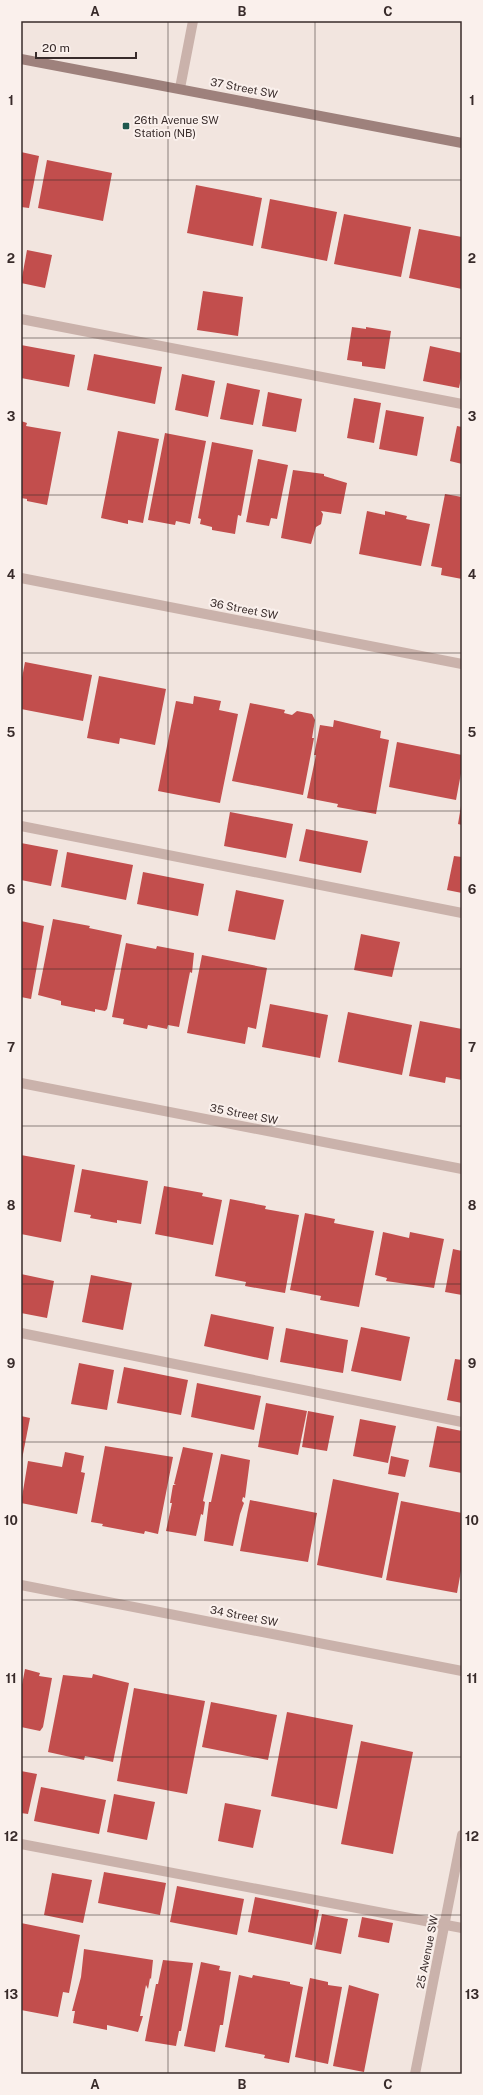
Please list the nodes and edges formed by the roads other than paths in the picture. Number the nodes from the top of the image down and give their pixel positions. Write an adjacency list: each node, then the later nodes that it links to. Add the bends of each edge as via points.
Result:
1 (193, 21): 3 (street)
2 (21, 58): 3 (main road, 37 Street SW)
3 (180, 88): 4 (main road, 37 Street SW)
4 (462, 143)
5 (21, 319): 6 (street)
6 (462, 404)
7 (21, 578): 8 (street, 36 Street SW)
8 (462, 664)
9 (21, 826): 10 (street)
10 (462, 913)
11 (21, 1083): 12 (street, 35 Street SW)
12 (462, 1169)
13 (21, 1333): 14 (street)
14 (462, 1422)
15 (21, 1585): 16 (street, 34 Street SW)
16 (462, 1671)
17 (462, 1835): 19 (street, 25 Avenue SW)
18 (21, 1844): 19 (street)
19 (445, 1925): 20 (street); 21 (street, 25 Avenue SW)
20 (462, 1928)
21 (415, 2074)

